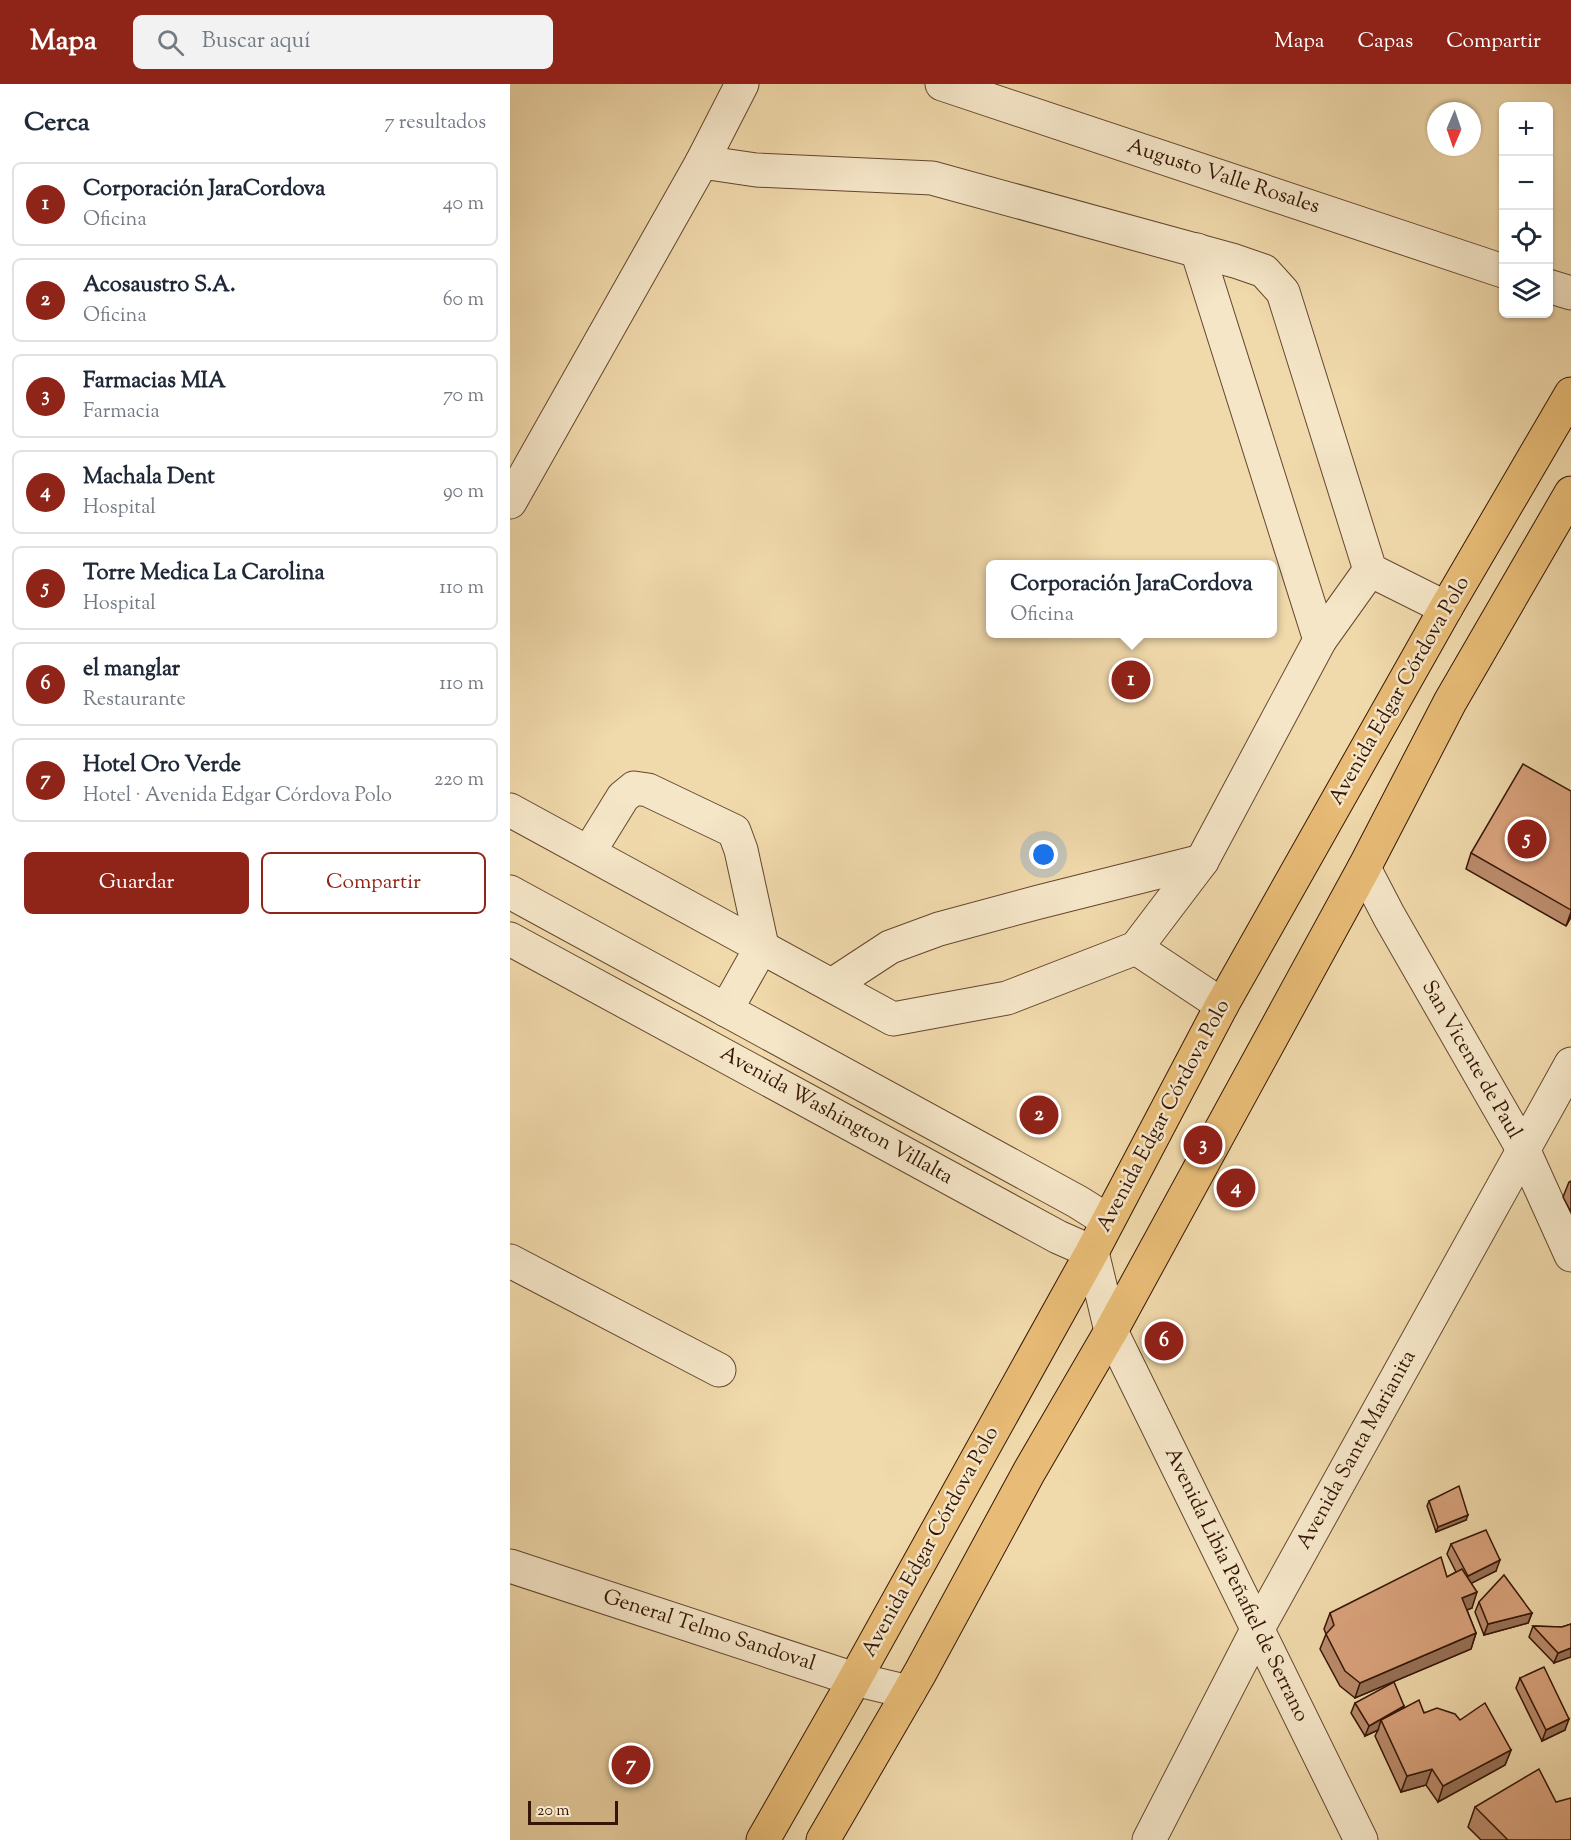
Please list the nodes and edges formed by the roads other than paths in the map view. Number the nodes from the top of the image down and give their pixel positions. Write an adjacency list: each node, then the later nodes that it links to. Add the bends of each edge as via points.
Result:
1 (742, 84): 3 (street)
2 (942, 84): 5 (street, Augusto Valle Rosales)
3 (702, 162): 4 (street, via 756,170 932,178); 10 (street)
4 (1197, 250): 11 (street, via 1264,272 1283,292); 13 (street)
5 (1499, 270)
6 (1553, 288): 7 (street)
7 (1571, 293)
8 (1571, 394): 12 (main road, Avenida Edgar Córdova Polo)
9 (1571, 493): 17 (main road, via 1450,702)
10 (510, 502)
11 (1370, 570): 12 (street); 13 (street)
12 (1446, 609): 23 (main road, Avenida Edgar Córdova Polo)
13 (1320, 640): 16 (street)
14 (510, 810): 15 (street)
15 (589, 852): 20 (street); 20 (street, via 623,797 634,788 648,790 734,831)
16 (1202, 861): 21 (street); 22 (street, via 939,929 890,946)
17 (1364, 868): 26 (street, San Vicente de Paul); 31 (main road)
18 (524, 899): 19 (street); 24 (street, Avenida Washington Villalta)
19 (513, 946): 28 (street, Avenida Washington Villalta)
20 (762, 946): 22 (street); 24 (street)
21 (1136, 948): 22 (street, via 1007,998 893,1019); 23 (street)
22 (832, 985)
23 (1222, 1005): 27 (main road, Avenida Edgar Córdova Polo)
24 (726, 1010): 27 (street, Avenida Washington Villalta)
25 (1571, 1064): 26 (street, Avenida Santa Marianita)
26 (1524, 1151): 29 (street, San Vicente de Paul); 34 (street, Avenida Santa Marianita)
27 (1108, 1221): 28 (main road, Avenida Edgar Córdova Polo)
28 (1092, 1252): 31 (street); 35 (main road, Avenida Edgar Córdova Polo)
29 (1571, 1255)
30 (510, 1261): 32 (street)
31 (1111, 1331): 34 (street, Avenida Libia Peñafiel de Serrano); 36 (main road)
32 (719, 1370)
33 (510, 1566): 35 (street, General Telmo Sandoval)
34 (1257, 1630): 39 (street, Avenida Santa Marianita); 40 (street, Avenida Libia Peñafiel de Serrano)
35 (854, 1679): 36 (street, General Telmo Sandoval); 37 (main road, Avenida Edgar Córdova Polo)
36 (909, 1692): 38 (main road)
37 (763, 1840)
38 (824, 1840)
39 (1149, 1840)
40 (1361, 1840)

